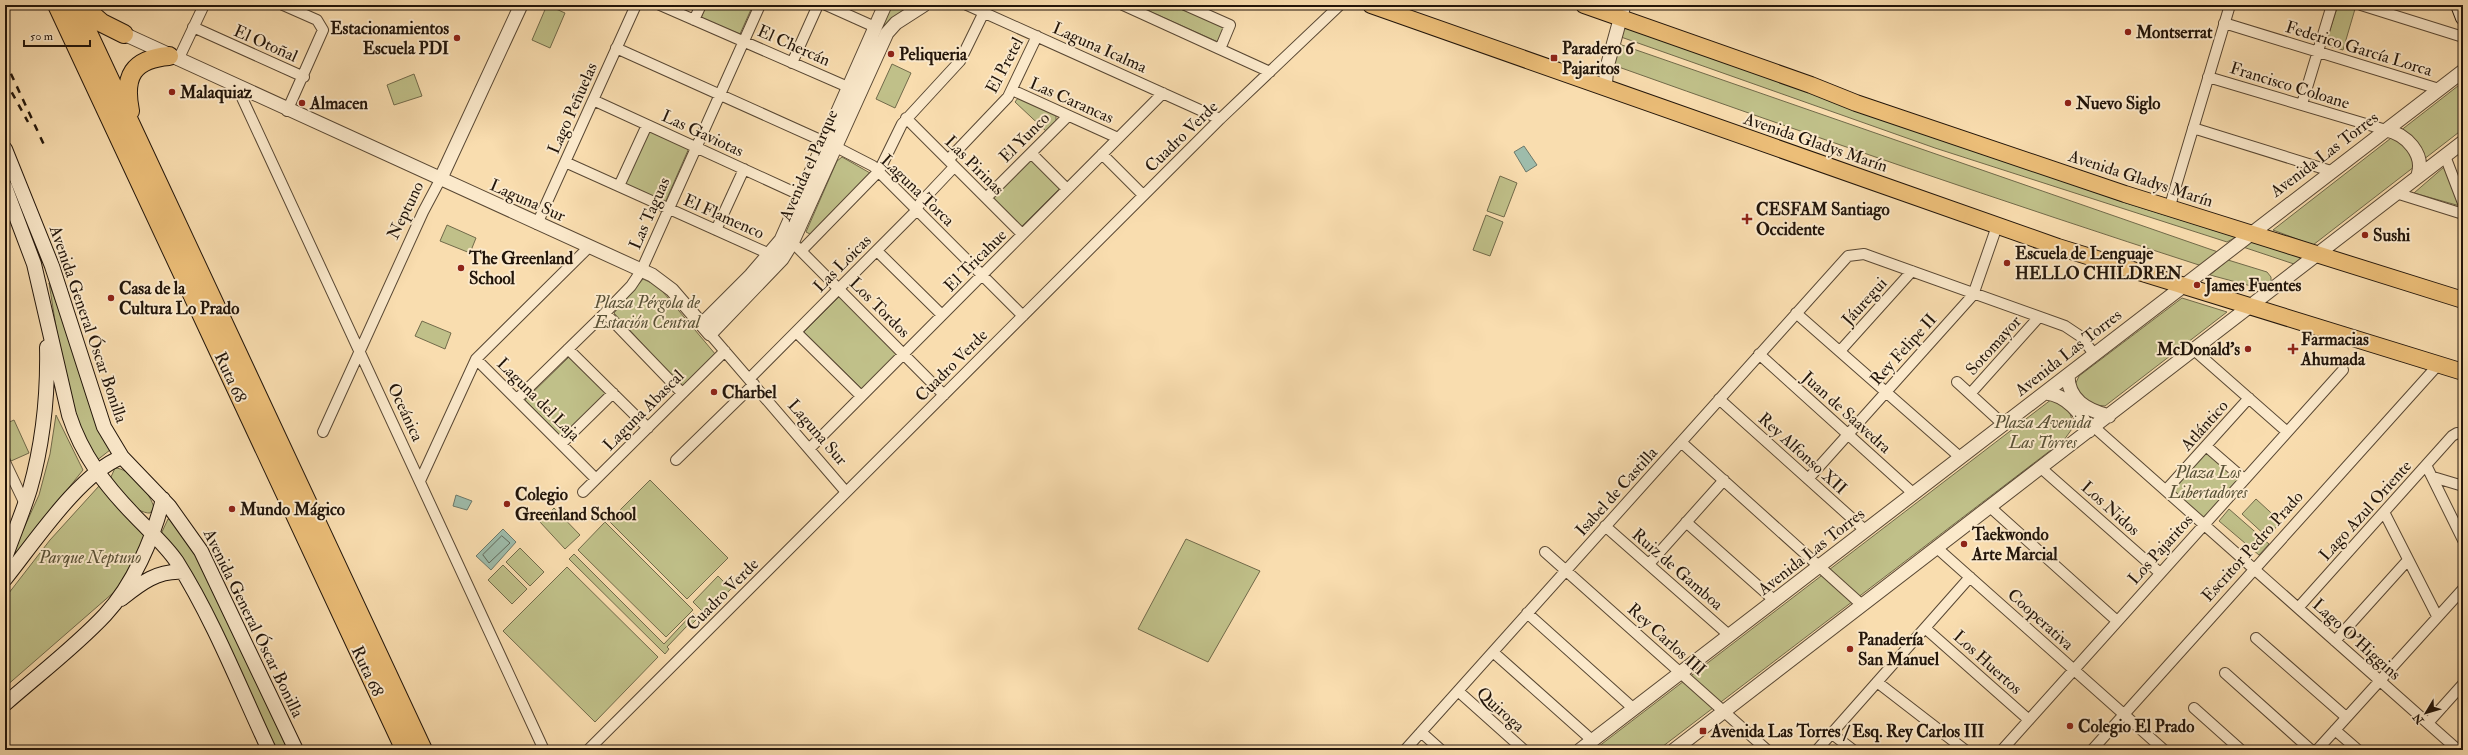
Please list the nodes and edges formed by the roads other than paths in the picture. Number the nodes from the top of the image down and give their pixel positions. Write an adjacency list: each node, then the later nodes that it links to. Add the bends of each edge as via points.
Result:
1 (57, 5): 228 (highway, Ruta 68)
2 (75, 5): 62 (highway, Ruta 68)
3 (81, 5): 33 (highway, via 96,19)
4 (204, 5): 31 (street)
5 (283, 5): 44 (street, via 316,20 322,26 322,34)
6 (521, 5): 77 (street, Neptuno)
7 (636, 5): 37 (street, Lago Peñuelas)
8 (660, 5): 29 (street, El Chercán)
9 (701, 5): 29 (street)
10 (760, 5): 36 (street, Las Taguas)
11 (818, 5): 41 (street)
12 (826, 5): 32 (street)
13 (885, 5): 32 (street, Avenida el Parque)
14 (924, 5): 65 (street, Avenida el Parque, via 896,23 887,33)
15 (967, 5): 26 (street, Laguna Icalma)
16 (1123, 5): 25 (street)
17 (1185, 5): 38 (street, via 1230,25)
18 (1340, 5): 43 (street, Cuadro Verde)
19 (1371, 5): 48 (main road, Avenida Gladys Marín)
20 (1584, 5): 27 (main road, Avenida Gladys Marín)
21 (2230, 5): 30 (street)
22 (2332, 5): 39 (street)
23 (2361, 5): 35 (street)
24 (2458, 5): 28 (main road)
25 (1145, 9): 38 (street)
26 (984, 12): 34 (street, Laguna Icalma); 57 (street, via 956,67)
27 (1623, 12): 48 (street); 88 (main road, Avenida Gladys Marín, via 1856,103)
28 (2463, 18)
29 (694, 20): 36 (street, El Chercán)
30 (2224, 23): 39 (street, Federico García Lorca); 45 (street)
31 (193, 27): 40 (street); 44 (street, El Otoñal)
32 (875, 27): 47 (street, Avenida el Parque)
33 (124, 34): 40 (street, Laguna Sur)
34 (1037, 36): 50 (street, El Pretel); 51 (street, Laguna Icalma)
35 (2463, 37)
36 (744, 41): 41 (street, El Chercán); 52 (street, Las Taguas)
37 (616, 48): 52 (street, Laguna Torca); 53 (street, Lago Peñuelas)
38 (1220, 49): 43 (street)
39 (2317, 52): 49 (street, Federico García Lorca); 54 (street)
40 (173, 58): 46 (street, Laguna Sur); 62 (highway, via 147,60 132,74 127,92)
41 (792, 62): 47 (street, El Chercán)
42 (2463, 71): 49 (street, Avenida Las Torres)
43 (1270, 72): 58 (street, Cuadro Verde)
44 (304, 77): 55 (street)
45 (2208, 77): 54 (street, Francisco Coloane); 60 (street)
46 (237, 87): 55 (street, Laguna Sur); 118 (street, Oceánica)
47 (848, 87): 65 (street, Avenida el Parque)
48 (1605, 88): 91 (main road, Avenida Gladys Marín)
49 (2439, 89): 61 (street, Avenida Las Torres)
50 (1012, 90): 56 (street, Las Carancas); 72 (street, El Pretel)
51 (1163, 93): 58 (street, Laguna Icalma); 63 (street, El Tricahue)
52 (720, 95): 65 (street, Laguna Torca); 66 (street, Las Taguas)
53 (593, 100): 59 (street, Las Gaviotas); 71 (street, Lago Peñuelas)
54 (2302, 104): 61 (street, Francisco Coloane)
55 (287, 111): 77 (street, Laguna Sur)
56 (1068, 116): 63 (street, Las Carancas); 68 (street, El Yunco)
57 (906, 118): 72 (street, Las Pirinas); 74 (street)
58 (1220, 119): 83 (street, Cuadro Verde)
59 (647, 125): 66 (street, Las Gaviotas); 78 (street)
60 (2193, 128): 75 (street); 88 (street)
61 (2386, 130): 75 (street, Avenida Las Torres); 76 (street, via 2403,136 2415,151 2420,162)
62 (134, 131): 229 (highway, Ruta 68)
63 (1118, 138): 69 (street, El Tricahue)
64 (2463, 142): 70 (street)
65 (830, 144): 74 (street, Laguna Torca); 82 (street, Avenida el Parque); 96 (street, Avenida el Parque)
66 (696, 147): 73 (street, Las Gaviotas); 86 (street, Las Taguas)
67 (5, 149): 153 (main road, Avenida General Óscar Bonilla, via 52,266 101,420)
68 (1031, 153): 80 (street); 84 (street, El Yunco)
69 (1102, 154): 80 (street, El Tricahue); 83 (street)
70 (2445, 156): 76 (street); 85 (street)
71 (565, 162): 78 (street, El Flamenco); 90 (street, Lago Peñuelas)
72 (951, 163): 84 (street, Las Pirinas); 87 (street, Las Loicas)
73 (744, 170): 82 (street, Las Gaviotas); 92 (street)
74 (879, 171): 87 (street, Laguna Torca); 96 (street)
75 (2332, 171): 93 (street, Avenida Las Torres)
76 (2418, 175): 81 (street)
77 (440, 180): 90 (street, Laguna Sur); 118 (street, Neptuno)
78 (619, 186): 86 (street, El Flamenco)
79 (5, 187): 108 (main road, Avenida General Óscar Bonilla, via 29,246)
80 (1067, 189): 94 (street, El Tricahue)
81 (2396, 193): 89 (street); 98 (street)
82 (800, 195): 99 (street, Avenida el Parque)
83 (1143, 195): 112 (street, Cuadro Verde)
84 (986, 198): 94 (street, Las Pirinas)
85 (2463, 203)
86 (669, 209): 92 (street, El Flamenco); 100 (street, Las Taguas)
87 (916, 209): 97 (street, Las Loicas); 102 (street, Laguna Torca)
88 (2169, 209): 93 (main road, Avenida Gladys Marín)
89 (2463, 214)
90 (537, 224): 95 (street, Laguna Sur)
91 (1997, 226): 103 (main road, Avenida Gladys Marín); 105 (street, Rey Felipe II)
92 (716, 230): 99 (street, El Flamenco)
93 (2250, 233): 98 (main road, Avenida Gladys Marín); 103 (street, Avenida Las Torres)
94 (1022, 234): 102 (street, El Tricahue)
95 (589, 247): 100 (street, Laguna Sur); 124 (street)
96 (797, 247): 99 (street, Avenida el Parque); 104 (street, Los Tordos)
97 (877, 251): 104 (street, Las Loicas); 111 (street)
98 (2317, 254): 106 (main road, Avenida Gladys Marín); 107 (street)
99 (776, 257): 114 (street, Avenida el Parque)
100 (641, 271): 109 (street, Las Taguas, via 631,286); 114 (street, Laguna Sur, via 658,279 672,290)
101 (1912, 271): 105 (street); 110 (street, Isabel de Castilla, via 1864,254 1852,255 1842,261); 120 (street, Jáuregui)
102 (982, 275): 111 (street, El Tricahue); 112 (street, Laguna Torca)
103 (2181, 287): 107 (main road, Avenida Gladys Marín); 123 (street, Avenida Las Torres)
104 (839, 289): 115 (street, Las Loicas); 121 (street, Los Tordos)
105 (1973, 295): 113 (street); 131 (street, Rey Felipe II)
106 (2463, 300)
107 (2250, 306): 117 (street); 125 (main road, Avenida Gladys Marín)
108 (45, 311): 159 (main road, Avenida General Óscar Bonilla, via 73,427); 172 (main road, via 45,412 38,454)
109 (605, 313): 116 (street, Las Taguas); 133 (street)
110 (1796, 313): 120 (street); 122 (street, Isabel de Castilla)
111 (942, 315): 121 (street, El Tricahue)
112 (1023, 316): 136 (street, Cuadro Verde)
113 (2039, 317): 123 (street, via 2075,332); 135 (street, Sotomayor)
114 (706, 329): 119 (street, Laguna Sur)
115 (796, 332): 129 (street, Las Loicas); 137 (street)
116 (568, 349): 132 (street); 139 (street, Las Taguas)
117 (2194, 350): 138 (street); 141 (street)
118 (360, 351): 146 (street, Neptuno); 165 (street, Oceánica)
119 (725, 351): 129 (street, Laguna Sur); 133 (street, Laguna Abascal)
120 (1840, 351): 131 (street)
121 (903, 354): 136 (street, Los Tordos); 137 (street, El Tricahue)
122 (1759, 354): 140 (street, Isabel de Castilla); 147 (street, Juan de Saavedra)
123 (2095, 355): 128 (street, Avenida Las Torres)
124 (476, 359): 139 (street, Laguna del Laja); 165 (street)
125 (2438, 365): 127 (main road, Avenida Gladys Marín); 187 (street, Escritor Pedro Prado)
126 (2343, 370): 145 (street, Los Pajaritos)
127 (2463, 372)
128 (2068, 375): 134 (street, Avenida Las Torres); 141 (street, via 2070,387 2079,402)
129 (751, 382): 152 (street, Laguna Sur); 155 (street, Las Loicas)
130 (1957, 382): 135 (street)
131 (1885, 392): 147 (street, Rey Felipe II); 154 (street)
132 (613, 393): 143 (street); 150 (street)
133 (682, 393): 143 (street, Laguna Abascal)
134 (2046, 393): 142 (street, Avenida Las Torres); 144 (street, via 2057,396 2076,409)
135 (1970, 394): 142 (street)
136 (944, 395): 169 (street, Cuadro Verde)
137 (861, 396): 152 (street, El Tricahue)
138 (2249, 398): 145 (street); 151 (street, Atlántico)
139 (517, 399): 150 (street, Laguna del Laja)
140 (1719, 399): 149 (street, Isabel de Castilla); 162 (street, Rey Alfonso XII)
141 (2108, 416): 144 (street)
142 (2004, 425): 154 (street, Avenida Las Torres)
143 (648, 428): 161 (street, Laguna Abascal)
144 (2092, 429): 158 (street); 167 (street, Lago O'Higgins)
145 (2286, 431): 163 (street, Los Pajaritos)
146 (323, 432)
147 (1848, 434): 162 (street, Rey Felipe II); 170 (street, Juan de Saavedra)
148 (2459, 434): 157 (street, Lago Azul Oriente)
149 (1681, 442): 164 (street); 177 (street, Isabel de Castilla)
150 (561, 444): 161 (street, Laguna del Laja)
151 (2206, 446): 163 (street); 167 (street, Atlántico)
152 (809, 449): 169 (street, Laguna Sur)
153 (122, 457): 159 (main road); 171 (main road, Avenida General Óscar Bonilla)
154 (1961, 458): 170 (street, Avenida Las Torres)
155 (676, 460)
156 (5, 462): 172 (street)
157 (2426, 465): 160 (street); 174 (street, Lago Azul Oriente)
158 (2041, 468): 173 (street); 190 (street, Los Nidos)
159 (97, 473): 179 (main road, Avenida General Óscar Bonilla); 192 (main road, via 68,501)
160 (2433, 477): 166 (street); 180 (street)
161 (596, 479): 168 (street, Laguna Abascal)
162 (1808, 479): 178 (street, Rey Alfonso XII)
163 (2244, 479): 176 (street, Los Pajaritos)
164 (1724, 480): 175 (street); 186 (street)
165 (420, 481): 230 (street, Oceánica)
166 (2463, 486)
167 (2166, 490): 176 (street, Lago O'Higgins)
168 (583, 492)
169 (846, 492): 231 (street, Cuadro Verde)
170 (1914, 494): 178 (street, Avenida Las Torres)
171 (163, 499): 179 (main road); 227 (main road, Avenida General Óscar Bonilla, via 187,528 204,557)
172 (25, 504): 183 (main road)
173 (1990, 507): 181 (street); 200 (street)
174 (2384, 512): 184 (street); 197 (street, Lago Azul Oriente)
175 (1686, 522): 185 (street); 194 (street)
176 (2204, 524): 187 (street, Lago O'Higgins); 190 (street, Los Pajaritos)
177 (1605, 526): 185 (street, Ruiz de Gamboa); 188 (street, Isabel de Castilla)
178 (1866, 531): 186 (street, Avenida Las Torres)
179 (152, 532): 189 (main road, Avenida General Óscar Bonilla); 196 (main road)
180 (2463, 540)
181 (1937, 548): 191 (street, Cooperativa); 195 (street)
182 (1544, 552): 188 (street, Rey Carlos III)
183 (5, 558)
184 (2408, 560): 199 (street); 204 (street)
185 (1649, 564): 202 (street, Ruiz de Gamboa)
186 (1821, 566): 194 (street, Avenida Las Torres); 195 (street)
187 (2254, 569): 197 (street, Lago O'Higgins); 217 (street, Escritor Pedro Prado)
188 (1565, 571): 198 (street, Isabel de Castilla); 207 (street, Rey Carlos III)
189 (183, 572): 196 (main road, via 162,573 152,577); 226 (main road, Avenida General Óscar Bonilla)
190 (2160, 573): 200 (street, Los Pajaritos)
191 (1970, 577): 201 (street); 206 (street, Cooperativa)
192 (5, 579)
193 (2463, 589): 199 (street)
194 (1775, 601): 202 (street, Avenida Las Torres)
195 (1862, 605): 216 (street)
196 (113, 606): 213 (main road)
197 (2298, 608): 204 (street, Lago O'Higgins)
198 (1527, 613): 205 (street, Isabel de Castilla); 214 (street)
199 (2437, 616): 209 (street)
200 (2117, 621): 206 (street, Los Pajaritos)
201 (1926, 628): 210 (street); 219 (street, Los Huertos)
202 (1730, 636): 207 (street, Avenida Las Torres)
203 (2256, 638): 218 (street)
204 (2335, 641): 209 (street, Lago O'Higgins)
205 (1493, 652): 212 (street, Isabel de Castilla); 224 (street)
206 (2074, 670): 217 (street, Cooperativa); 219 (street, Los Pajaritos)
207 (1681, 673): 214 (street, Avenida Las Torres); 216 (street, Rey Carlos III)
208 (2225, 673): 244 (street)
209 (2379, 680): 218 (street); 220 (street, Lago O'Higgins)
210 (1877, 682): 223 (street); 239 (street)
211 (2463, 684): 220 (street)
212 (1458, 691): 222 (street, Isabel de Castilla); 234 (street, Quiroga)
213 (5, 704)
214 (1629, 705): 224 (street, Avenida Las Torres)
215 (2194, 708): 243 (street)
216 (1724, 712): 225 (street); 236 (street, Rey Carlos III)
217 (2124, 714): 241 (street, Escritor Pedro Prado); 242 (street, Cooperativa)
218 (2346, 717): 221 (street)
219 (2029, 720): 240 (street, Los Pajaritos)
220 (2428, 723): 247 (street, Lago O'Higgins)
221 (2335, 730): 245 (street); 246 (street)
222 (1421, 732): 232 (street, Isabel de Castilla); 233 (street)
223 (1831, 733): 237 (street); 238 (street)
224 (1593, 741): 235 (street, Avenida Las Torres)
225 (1677, 749)
226 (269, 750)
227 (296, 750)
228 (405, 750)
229 (423, 750)
230 (544, 750)
231 (588, 750)
232 (1405, 750)
233 (1441, 750)
234 (1524, 750)
235 (1580, 750)
236 (1767, 750)
237 (1817, 750)
238 (1853, 750)
239 (1965, 750)
240 (2002, 750)
241 (2092, 750)
242 (2164, 750)
243 (2242, 750)
244 (2311, 750)
245 (2317, 750)
246 (2358, 750)
247 (2458, 750)

